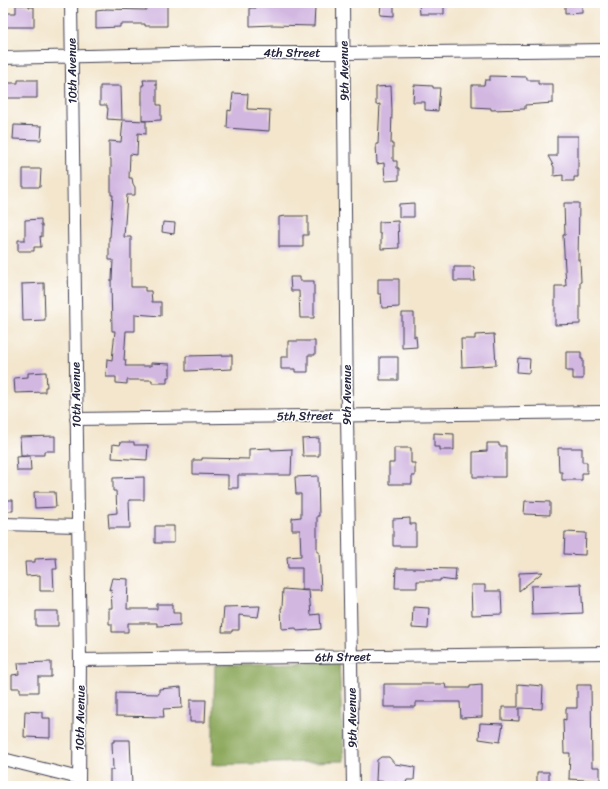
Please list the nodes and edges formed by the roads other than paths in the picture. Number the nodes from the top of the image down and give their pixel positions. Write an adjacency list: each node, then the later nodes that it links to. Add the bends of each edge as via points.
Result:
1 (71, 3): 5 (street, 10th Avenue)
2 (343, 3): 4 (street, 9th Avenue)
3 (605, 50): 4 (street, 4th Street)
4 (344, 53): 5 (street, 4th Street); 8 (street, 9th Avenue)
5 (72, 57): 6 (street, 4th Street); 9 (street, 10th Avenue)
6 (3, 58)
7 (605, 412): 8 (street, 5th Street)
8 (347, 415): 9 (street, 5th Street); 13 (street, 9th Avenue)
9 (76, 419): 11 (street, 10th Avenue)
10 (3, 524): 11 (street)
11 (78, 526): 14 (street, 10th Avenue)
12 (605, 653): 13 (street, 6th Street)
13 (351, 657): 14 (street, 6th Street); 17 (street, 9th Avenue)
14 (80, 660): 16 (street, 10th Avenue)
15 (3, 759): 16 (street)
16 (79, 782)
17 (353, 786)

